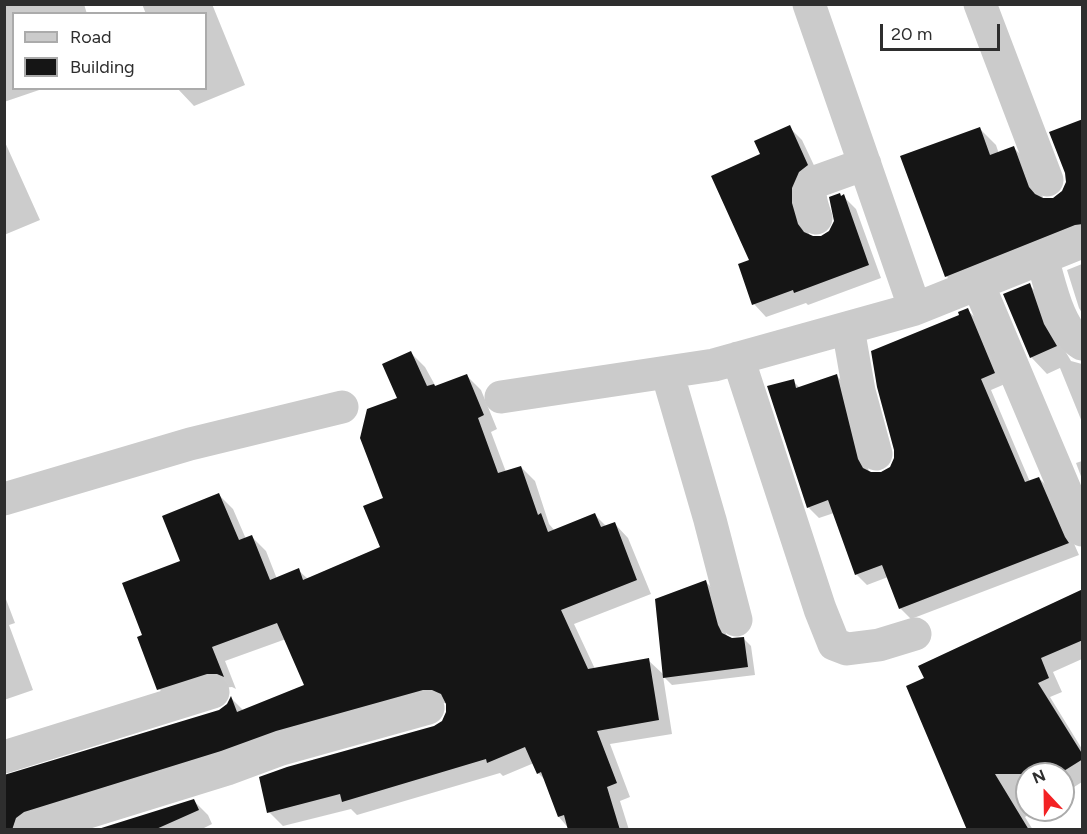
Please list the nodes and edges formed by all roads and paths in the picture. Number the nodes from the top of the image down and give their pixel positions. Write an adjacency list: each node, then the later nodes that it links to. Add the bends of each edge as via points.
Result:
1 (809, 4): 3 (street)
2 (980, 4): 4 (street)
3 (865, 164): 5 (street, via 815,182 810,195); 9 (street)
4 (1047, 180)
5 (816, 218)
6 (1083, 242): 7 (street)
7 (1042, 258): 8 (street); 11 (street, via 1062,319 1072,338)
8 (978, 284): 9 (street); 18 (street)
9 (915, 309): 10 (street)
10 (848, 328): 12 (street); 16 (street)
11 (1083, 344)
12 (738, 358): 13 (street, via 714,366); 20 (street, via 834,644 847,649)
13 (667, 372): 14 (street); 19 (street)
14 (501, 398)
15 (342, 406): 17 (street, via 190,444)
16 (876, 454)
17 (4, 499)
18 (1083, 530)
19 (736, 620)
20 (915, 634)
21 (213, 692): 23 (street)
22 (428, 708): 24 (street, via 281,749)
23 (4, 757)
24 (30, 830)

